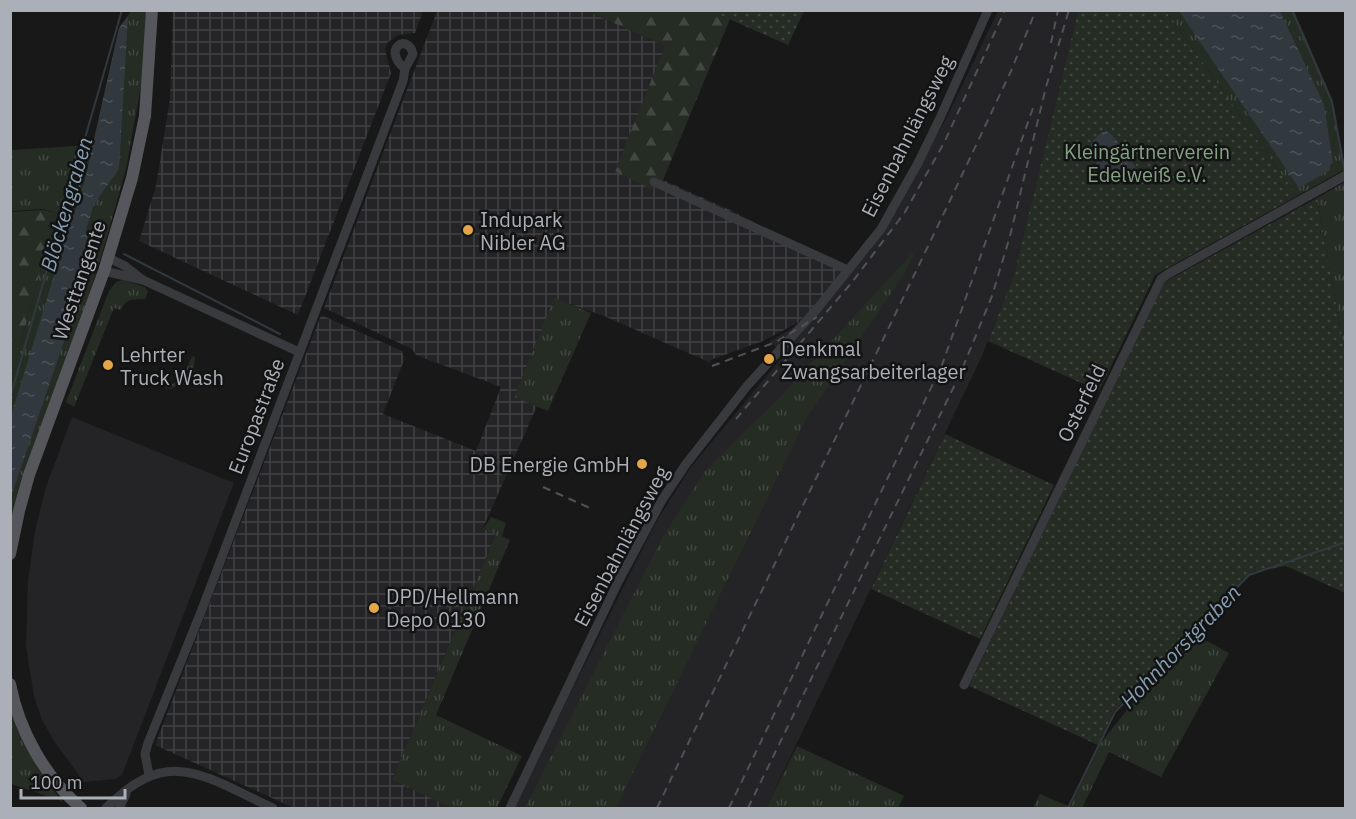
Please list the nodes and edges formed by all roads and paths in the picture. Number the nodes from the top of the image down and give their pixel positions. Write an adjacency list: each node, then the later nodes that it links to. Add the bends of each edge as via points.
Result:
1 (152, 10): 6 (main road, Westtangente, via 145,116)
2 (988, 10): 7 (street, Eisenbahnlängsweg, via 894,208)
3 (405, 69): 10 (street, Europastraße)
4 (1344, 176): 13 (street, Osterfeld, via 1161,279)
5 (654, 182): 7 (street)
6 (109, 258): 8 (main road, Westtangente); 9 (street)
7 (848, 270): 20 (street, Eisenbahnlängsweg, via 747,386 662,500 618,582)
8 (104, 271): 9 (street); 11 (main road, Westtangente, via 28,475)
9 (143, 280): 10 (street)
10 (300, 352): 14 (street, Europastraße, via 148,743 145,754)
11 (10, 554)
12 (10, 684): 16 (main road, via 36,752 55,781)
13 (964, 685)
14 (149, 775): 15 (street); 19 (street, via 188,772)
15 (127, 792): 17 (street); 18 (street)
16 (81, 808)
17 (106, 808)
18 (118, 808)
19 (273, 808)
20 (510, 808)

